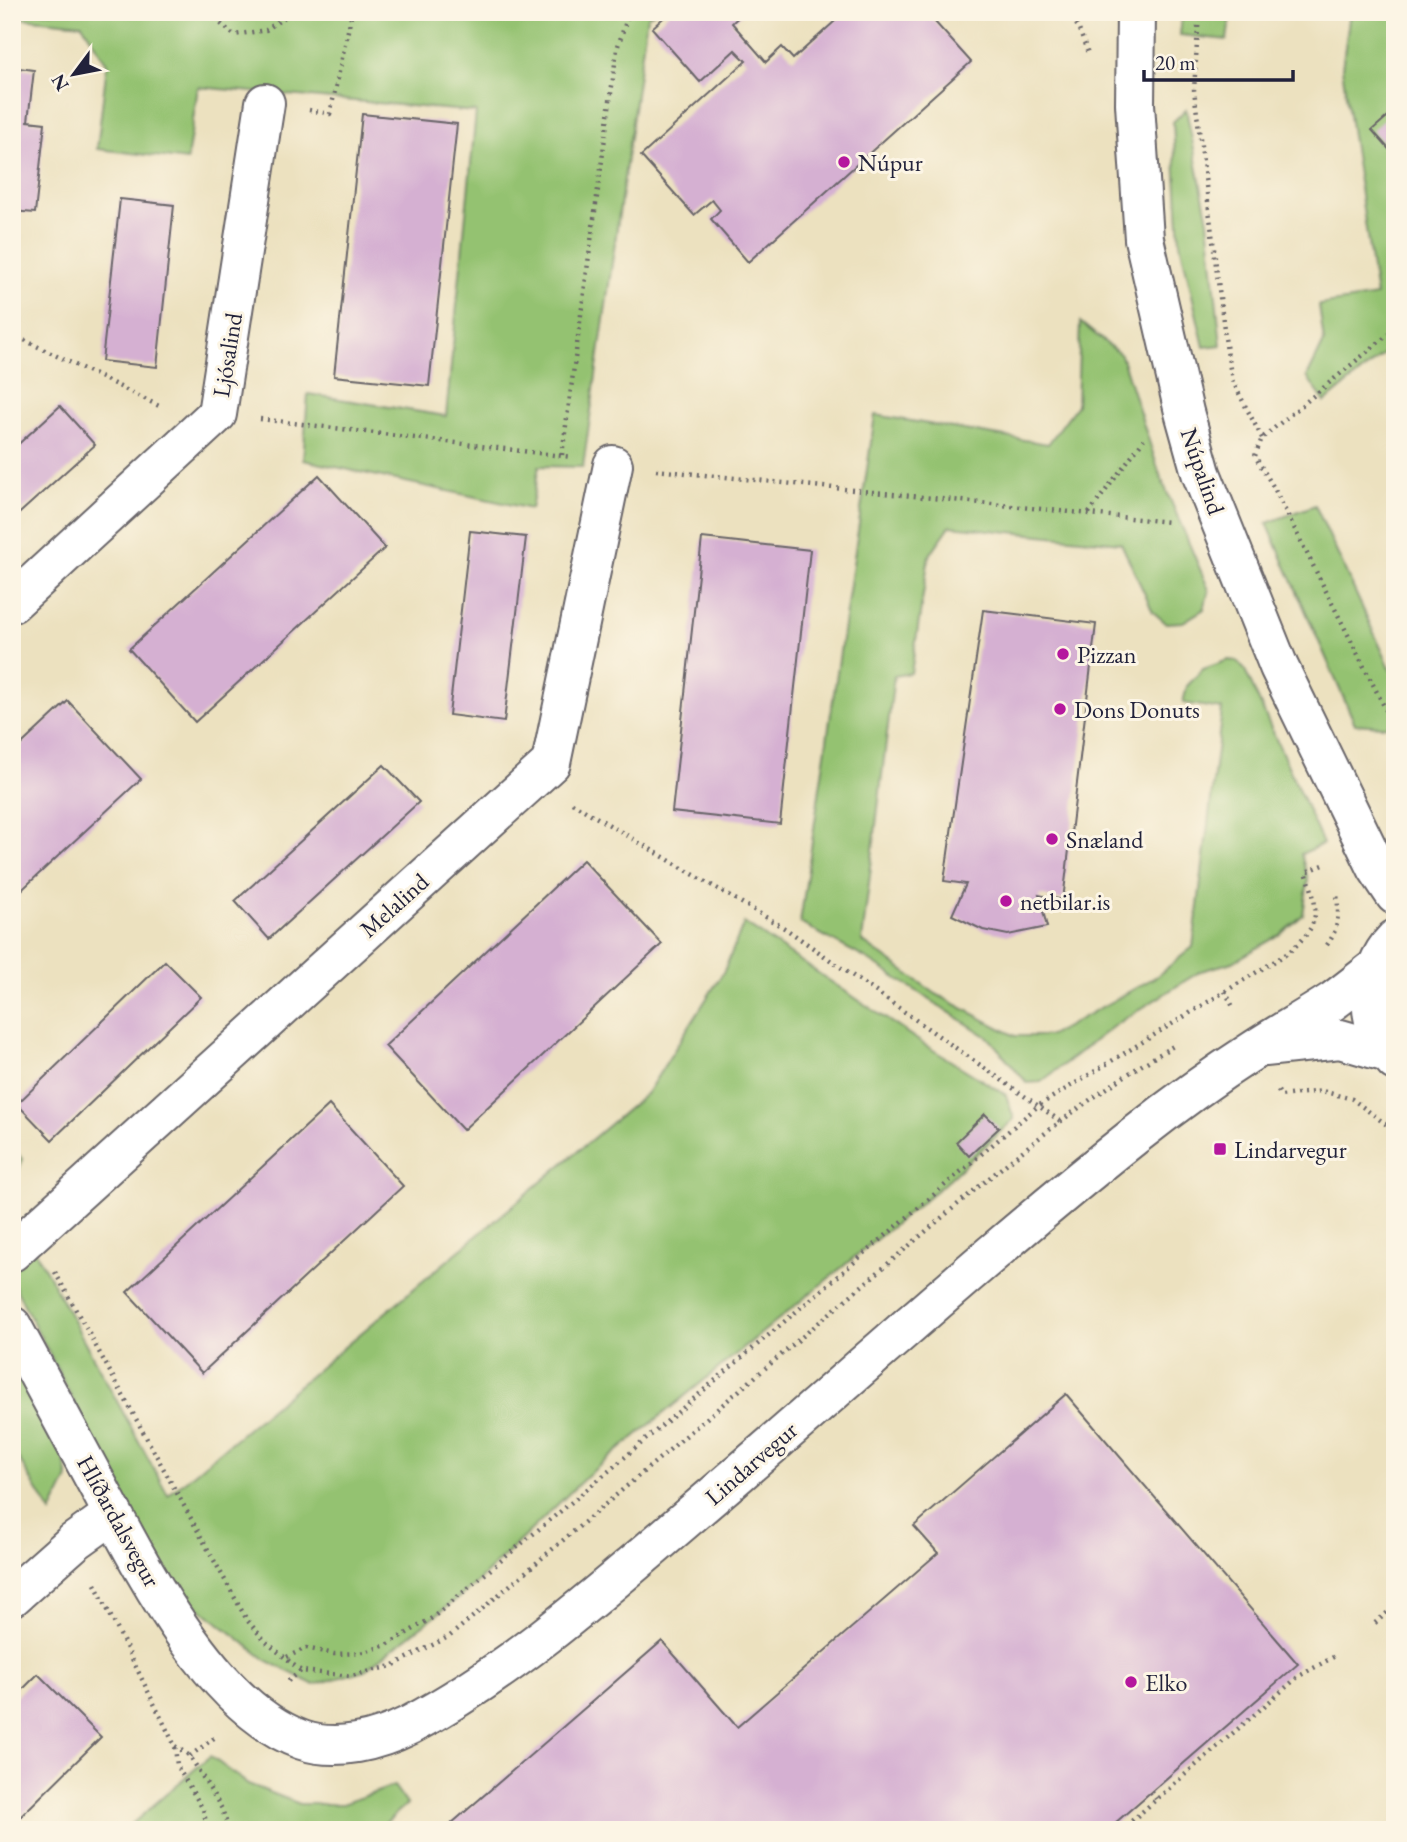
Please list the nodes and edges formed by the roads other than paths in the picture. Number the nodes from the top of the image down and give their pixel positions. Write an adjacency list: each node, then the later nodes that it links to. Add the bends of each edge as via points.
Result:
1 (1136, 12): 5 (street, Núpalind, via 1135,104 1144,239 1201,473 1279,667 1377,868)
2 (265, 103): 4 (street, Ljósalind, via 210,421)
3 (613, 465): 9 (street, Melalind, via 551,763)
4 (12, 603)
5 (1395, 895)
6 (1386, 953): 7 (street, Lindarvegur, via 1334,1000); 8 (street, via 1370,1002 1376,1029)
7 (1256, 1048): 8 (street, Lindarvegur, via 1340,1040); 13 (street, Lindarvegur, via 1170,1108 1045,1208 648,1552 507,1665 407,1727 348,1745 301,1739)
8 (1391, 1057)
9 (22, 1243)
10 (12, 1326): 11 (street, Hlíðardalsvegur)
11 (113, 1514): 12 (street); 13 (street, Hlíðardalsvegur, via 188,1640)
12 (12, 1597)
13 (243, 1703)

